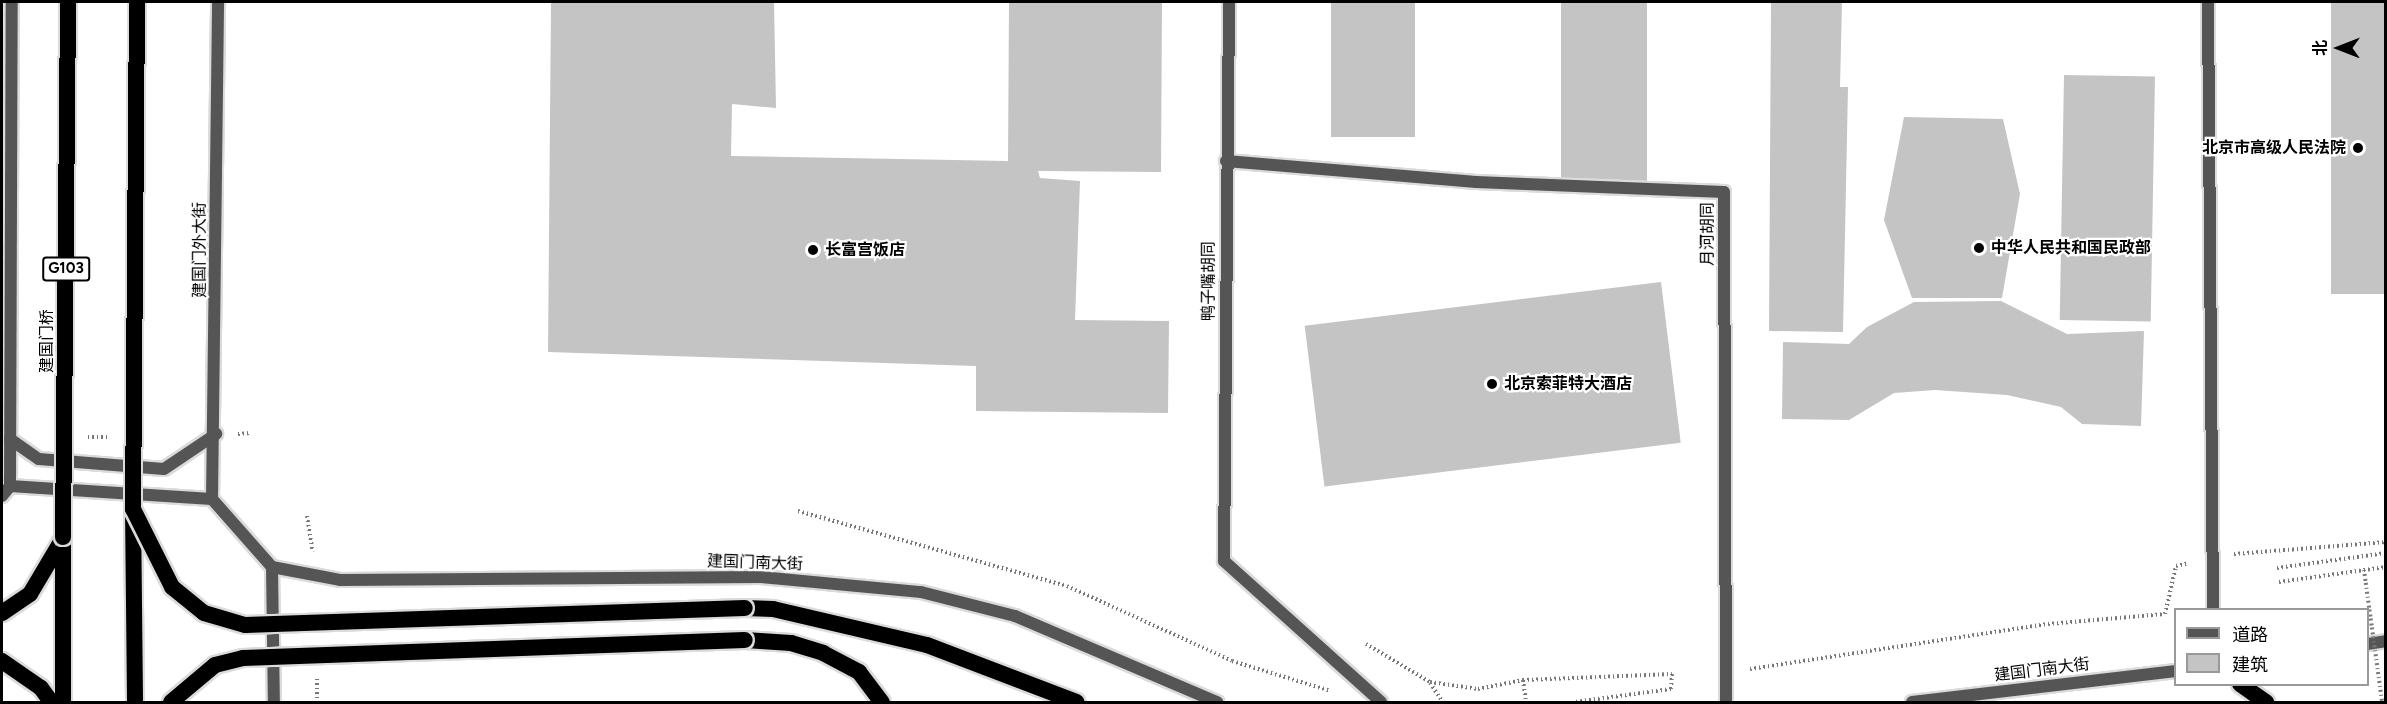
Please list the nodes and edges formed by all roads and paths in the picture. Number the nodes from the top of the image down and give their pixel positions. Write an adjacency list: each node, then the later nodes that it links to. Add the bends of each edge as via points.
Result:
1 (12, 2): 9 (street)
2 (68, 2): 15 (highway, 建国门桥 / G103, bridge)
3 (137, 2): 13 (highway, bridge)
4 (218, 2): 8 (street, 建国门外大街)
5 (1229, 2): 7 (street, 鸭子嘴胡同)
6 (2208, 2): 18 (street)
7 (1226, 161): 44 (street, 鸭子嘴胡同, via 1224,561); 48 (street, 月河胡同, via 1476,182 1724,192)
8 (216, 434): 9 (street, via 164,469 39,459); 12 (street, 建国门外大街)
9 (10, 439): 10 (street)
10 (10, 486): 11 (street); 12 (street)
11 (2, 496)
12 (212, 500): 19 (street)
13 (133, 510): 38 (highway); 42 (highway, bridge, via 172,587 204,613 245,626 773,609 927,645)
14 (798, 511): 35 (path, via 1067,586 1232,661)
15 (63, 537): 25 (highway, via 30,594); 37 (highway, 建国门桥)
16 (2385, 542): 18 (path)
17 (2385, 553): 21 (path)
18 (2212, 559): 24 (street); 30 (path, via 2176,566 2165,614 2048,624)
19 (272, 567): 40 (street); 43 (street, 建国门南大街, via 340,580 760,577 921,592 1015,616)
20 (2385, 567): 22 (path)
21 (2277, 568)
22 (2364, 570): 23 (path); 51 (path, bridge)
23 (2279, 582)
24 (2212, 608)
25 (2, 614)
26 (2385, 641): 28 (street)
27 (1366, 644): 33 (path)
28 (2369, 644)
29 (2, 661): 36 (highway, via 41,688)
30 (1739, 671)
31 (2174, 671): 49 (street, 建国门南大街)
32 (1524, 680): 33 (path, via 1478,689); 46 (path); 47 (path, via 1672,674 1671,689)
33 (1430, 682): 45 (path)
34 (2243, 686): 50 (highway)
35 (1331, 692)
36 (51, 702)
37 (63, 702)
38 (135, 702)
39 (171, 702): 41 (highway, bridge, via 215,665 243,658 745,640 791,643 823,653 859,672)
40 (274, 702)
41 (882, 702)
42 (1076, 702)
43 (1217, 702)
44 (1381, 702)
45 (1443, 702)
46 (1526, 702)
47 (1575, 702)
48 (1726, 702)
49 (1912, 702)
50 (2266, 702)
51 (2382, 702)

